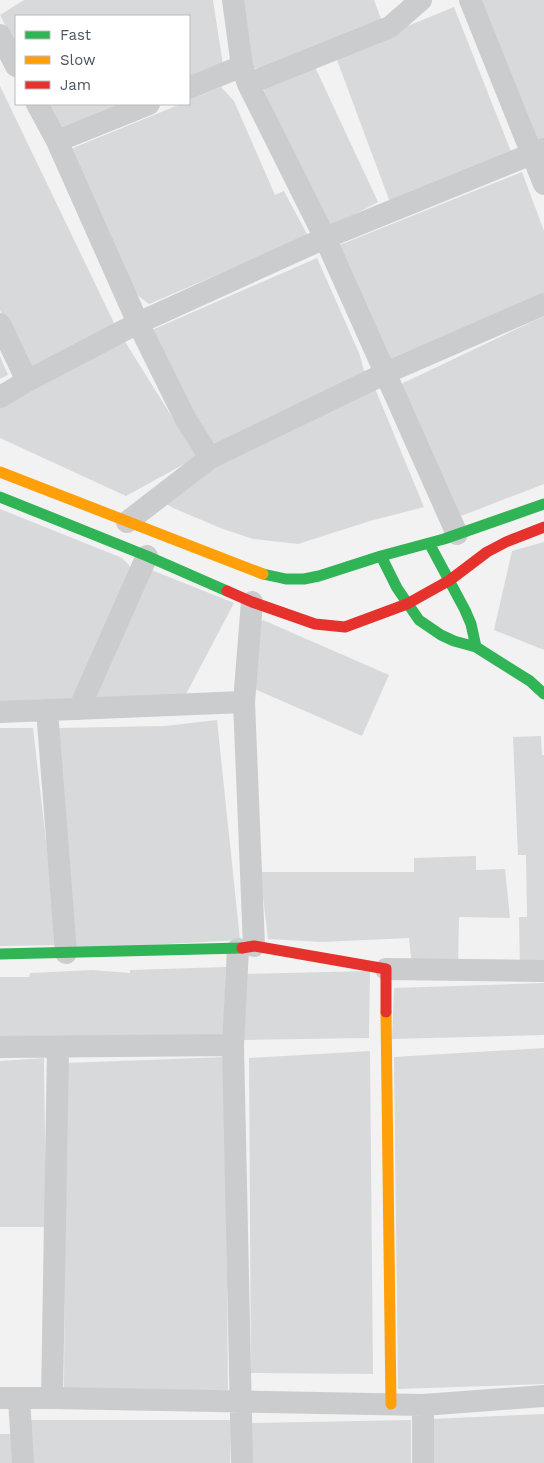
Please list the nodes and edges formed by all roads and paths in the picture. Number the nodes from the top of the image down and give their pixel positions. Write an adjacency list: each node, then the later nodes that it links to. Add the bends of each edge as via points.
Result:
1 (233, 0): 6 (street)
2 (421, 0): 6 (street, via 390,27)
3 (470, 0): 11 (street)
4 (0, 35): 5 (street)
5 (15, 64)
6 (245, 75): 7 (street); 13 (street)
7 (190, 88)
8 (38, 105): 10 (street)
9 (147, 105): 10 (street)
10 (57, 141): 15 (street)
11 (538, 152): 12 (street); 13 (street)
12 (544, 184)
13 (325, 238): 15 (street); 17 (street)
14 (544, 304): 17 (street)
15 (138, 323): 18 (street); 20 (street, via 185,418)
16 (0, 324): 18 (street)
17 (386, 373): 20 (street); 26 (street)
18 (27, 381): 19 (street)
19 (0, 397)
20 (210, 458): 24 (street)
21 (0, 472): 24 (street)
22 (0, 498): 28 (street)
23 (544, 504): 26 (street)
24 (127, 522): 29 (street, via 267,576 286,579 319,576)
25 (544, 527): 30 (street, via 487,552)
26 (458, 534): 27 (street)
27 (429, 543): 29 (street); 30 (street)
28 (147, 556): 31 (street); 36 (street)
29 (380, 556): 32 (street)
30 (450, 580): 32 (street); 33 (street, via 471,624)
31 (252, 602): 32 (street, via 328,626 345,626); 35 (street)
32 (407, 604): 33 (street, via 419,620 441,636)
33 (476, 647): 34 (street, via 530,681)
34 (544, 694)
35 (244, 702): 36 (street); 39 (street)
36 (79, 708): 37 (street)
37 (47, 710): 38 (street); 40 (street)
38 (0, 712)
39 (246, 947): 40 (street); 42 (street); 44 (street)
40 (66, 953): 41 (street)
41 (0, 954)
42 (386, 969): 43 (street); 51 (street)
43 (544, 971)
44 (233, 1045): 46 (street); 50 (street)
45 (0, 1047): 46 (street)
46 (58, 1047): 49 (street)
47 (544, 1396): 52 (street)
48 (9, 1398): 49 (street); 53 (street)
49 (52, 1398): 50 (street)
50 (242, 1402): 51 (street); 54 (street)
51 (391, 1404): 52 (street)
52 (423, 1405): 55 (street)
53 (22, 1463)
54 (242, 1463)
55 (423, 1463)

